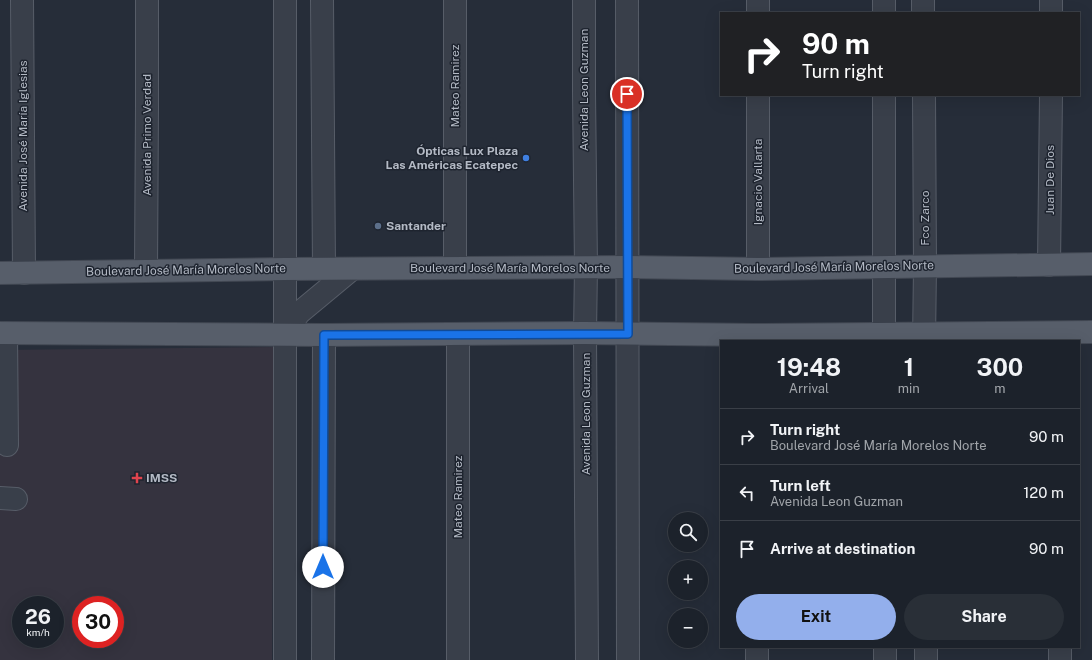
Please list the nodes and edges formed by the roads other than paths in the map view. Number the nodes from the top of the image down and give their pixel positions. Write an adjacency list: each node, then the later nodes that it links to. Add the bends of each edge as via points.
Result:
1 (22, 0): 32 (street, Avenida José María Iglesias)
2 (147, 0): 31 (street, Avenida Primo Verdad)
3 (285, 0): 27 (street)
4 (322, 0): 28 (street)
5 (455, 0): 26 (street, Mateo Ramirez)
6 (584, 0): 22 (street, Avenida Leon Guzman)
7 (627, 0): 23 (street)
8 (758, 0): 12 (street)
9 (884, 0): 13 (street)
10 (923, 0): 14 (street)
11 (1051, 0): 15 (street)
12 (758, 12)
13 (884, 12)
14 (923, 12)
15 (1051, 12)
16 (758, 96): 30 (street, Ignacio Vallarta)
17 (884, 96): 24 (street)
18 (924, 96): 25 (street, Fco Zarco)
19 (1051, 96): 21 (street, Juan De Dios)
20 (1092, 264): 21 (main road, Boulevard José María Morelos Norte)
21 (1049, 265): 25 (main road, Boulevard José María Morelos Norte)
22 (586, 267): 23 (main road, Boulevard José María Morelos Norte); 26 (main road, Boulevard José María Morelos Norte); 36 (street, Avenida Leon Guzman)
23 (627, 267): 30 (main road, Boulevard José María Morelos Norte); 39 (street)
24 (884, 267): 25 (main road, Boulevard José María Morelos Norte); 30 (main road, Boulevard José María Morelos Norte); 41 (street)
25 (925, 267): 42 (street, Fco Zarco)
26 (455, 268): 29 (main road, Boulevard José María Morelos Norte)
27 (285, 269): 28 (main road, Boulevard José María Morelos Norte); 31 (main road, Boulevard José María Morelos Norte); 37 (street)
28 (324, 269): 29 (main road, Boulevard José María Morelos Norte)
29 (352, 269): 37 (street, via 299,313)
30 (758, 269)
31 (146, 271): 32 (main road, Boulevard José María Morelos Norte)
32 (24, 273): 33 (main road, Boulevard José María Morelos Norte)
33 (0, 274)
34 (1092, 332): 43 (main road)
35 (3, 333): 37 (main road); 45 (street)
36 (585, 333): 38 (main road); 39 (main road); 53 (street, Avenida Leon Guzman)
37 (284, 334): 40 (main road); 50 (street)
38 (458, 334): 40 (main road); 52 (street, Mateo Ramirez)
39 (628, 334): 44 (main road); 54 (street)
40 (324, 335): 51 (street)
41 (884, 337): 42 (main road); 44 (main road)
42 (924, 337): 43 (main road)
43 (1056, 337)
44 (754, 338)
45 (7, 445)
46 (757, 648): 55 (street)
47 (885, 648): 56 (street)
48 (926, 648): 57 (street)
49 (1060, 648): 58 (street)
50 (285, 660)
51 (323, 660)
52 (458, 660)
53 (587, 660)
54 (628, 660)
55 (757, 660)
56 (885, 660)
57 (926, 660)
58 (1060, 660)

